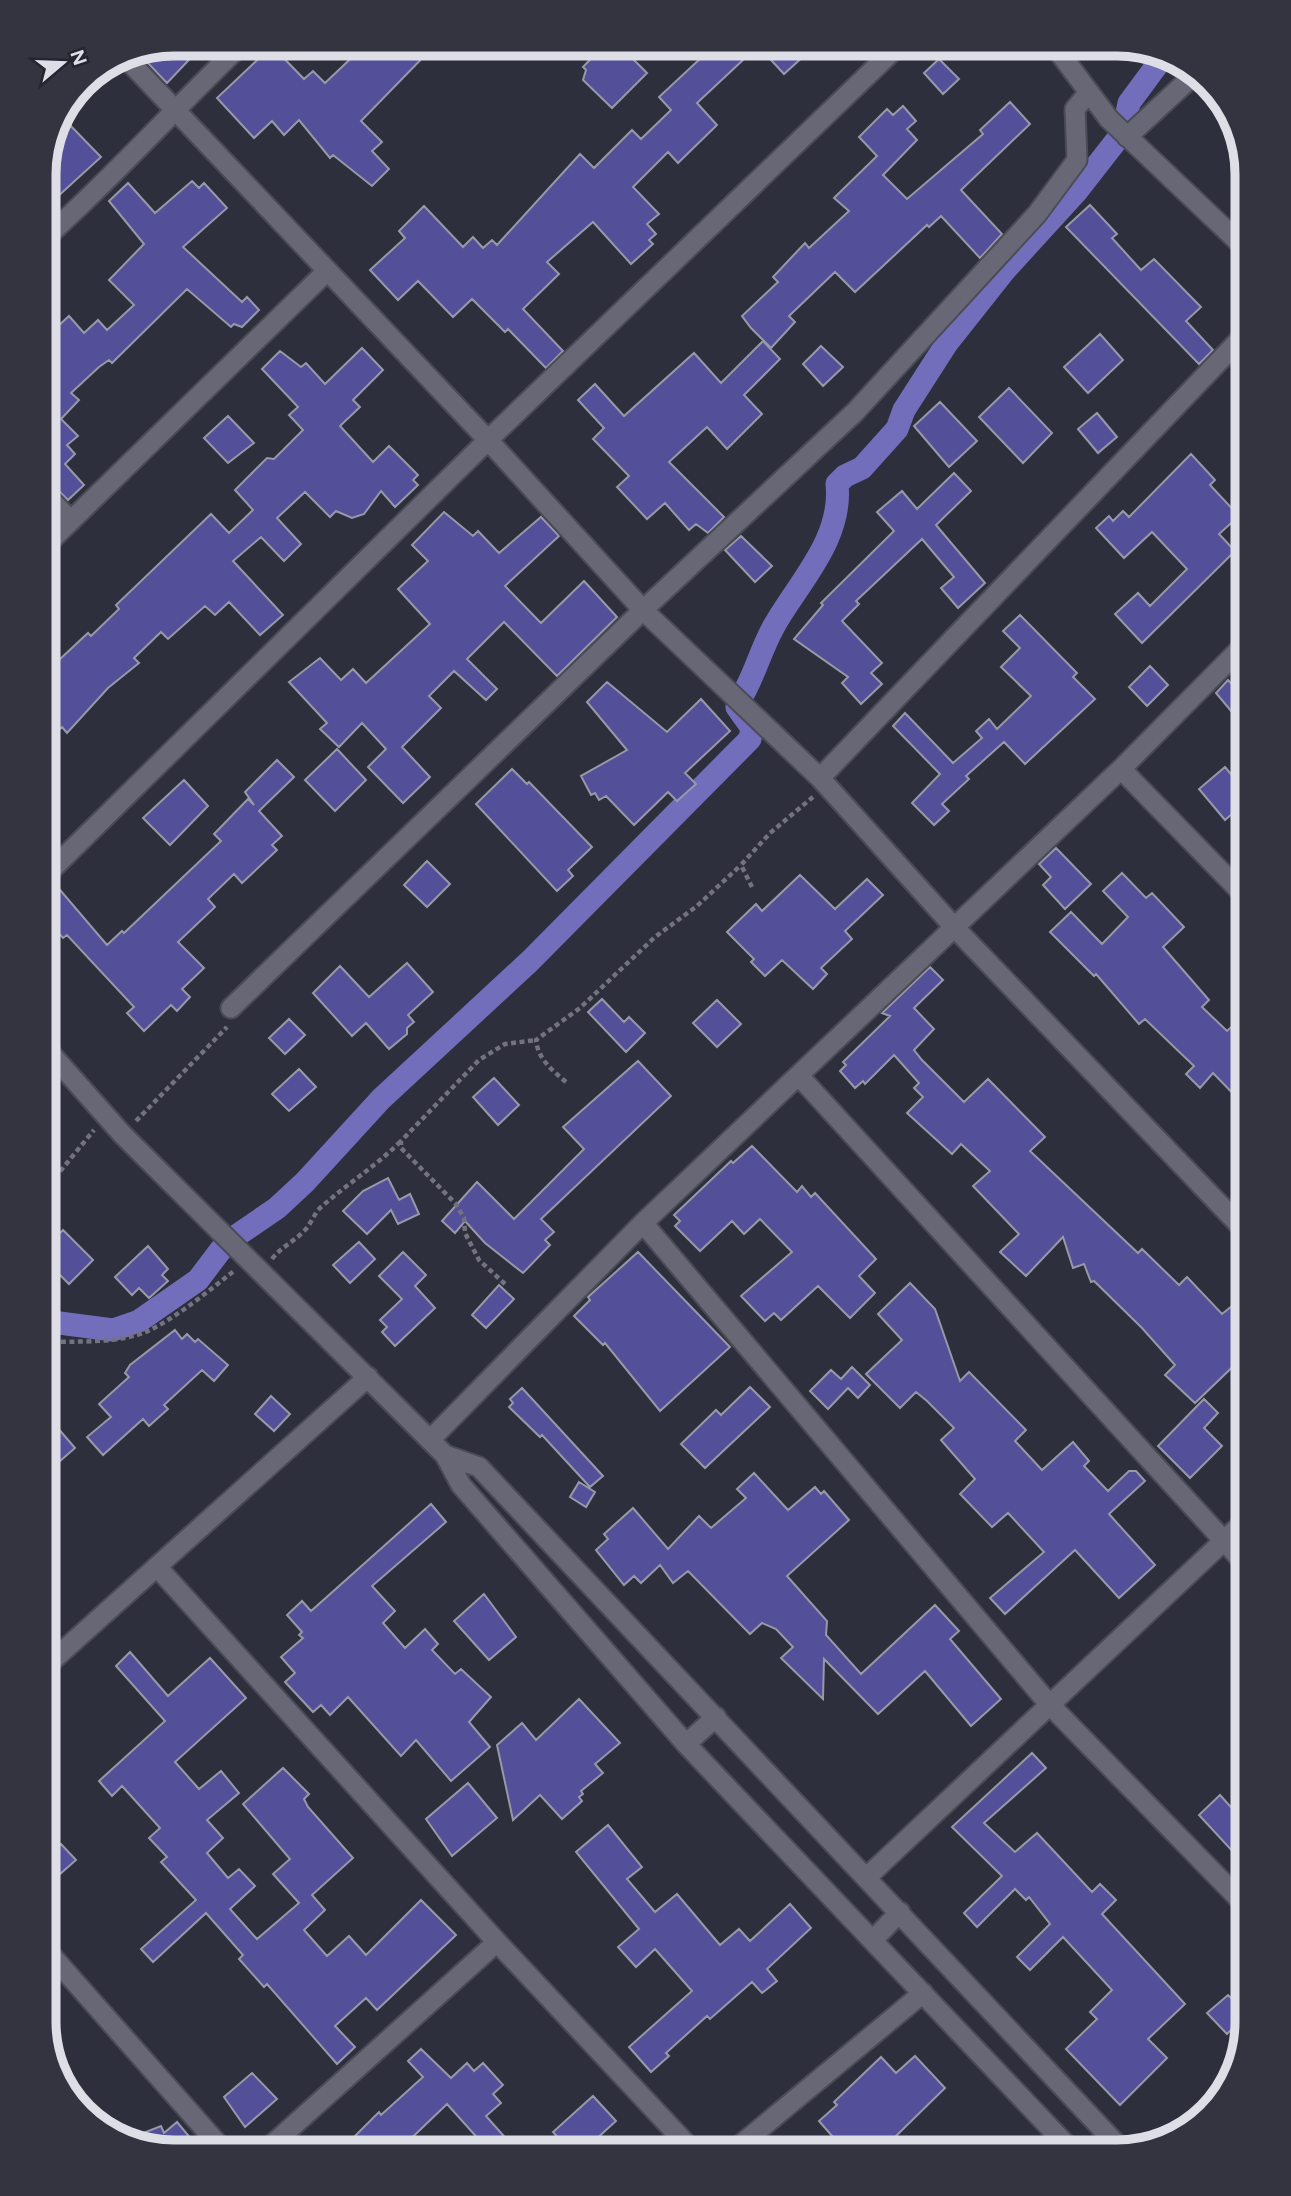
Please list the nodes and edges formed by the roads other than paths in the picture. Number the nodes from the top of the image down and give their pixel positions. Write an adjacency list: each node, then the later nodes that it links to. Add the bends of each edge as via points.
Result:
1 (229, 56): 7 (street)
2 (888, 56): 13 (street)
3 (1062, 56): 6 (street)
4 (131, 64): 7 (street)
5 (1188, 80): 8 (street)
6 (1089, 92): 8 (street); 17 (street, via 1075,109 1077,160 1037,214 855,412)
7 (173, 110): 9 (street, via 95,194); 11 (street)
8 (1127, 137): 10 (street)
9 (56, 228)
10 (1235, 239)
11 (326, 272): 13 (street); 15 (street)
12 (1235, 345): 20 (street)
13 (488, 440): 17 (street); 21 (street)
14 (56, 505): 15 (street)
15 (71, 521): 16 (street)
16 (56, 535)
17 (643, 610): 20 (street); 24 (street)
18 (1235, 654): 19 (street)
19 (1121, 769): 22 (street); 23 (street)
20 (824, 781): 23 (street)
21 (56, 865)
22 (1235, 886)
23 (955, 928): 26 (street); 27 (street)
24 (232, 1014)
25 (56, 1059): 29 (street, via 122,1134)
26 (800, 1077): 28 (street); 33 (street)
27 (1235, 1220)
28 (643, 1223): 30 (street); 37 (street)
29 (368, 1377): 30 (street); 35 (street)
30 (430, 1440): 31 (street)
31 (445, 1455): 38 (street, via 479,1467); 39 (street, via 461,1485)
32 (1235, 1530): 33 (street)
33 (1224, 1541): 34 (street); 37 (street)
34 (1235, 1553)
35 (158, 1568): 36 (street); 44 (street)
36 (56, 1657)
37 (1049, 1704): 40 (street); 41 (street)
38 (716, 1717): 39 (street); 40 (street)
39 (686, 1744): 43 (street)
40 (867, 1877): 42 (street)
41 (1235, 1895)
42 (900, 1912): 43 (street); 52 (street)
43 (873, 1940): 46 (street)
44 (497, 1942): 48 (street); 49 (street)
45 (56, 1961): 47 (street)
46 (923, 1993): 50 (street); 51 (street)
47 (214, 2140)
48 (277, 2140)
49 (683, 2140)
50 (746, 2140)
51 (1062, 2140)
52 (1113, 2140)

